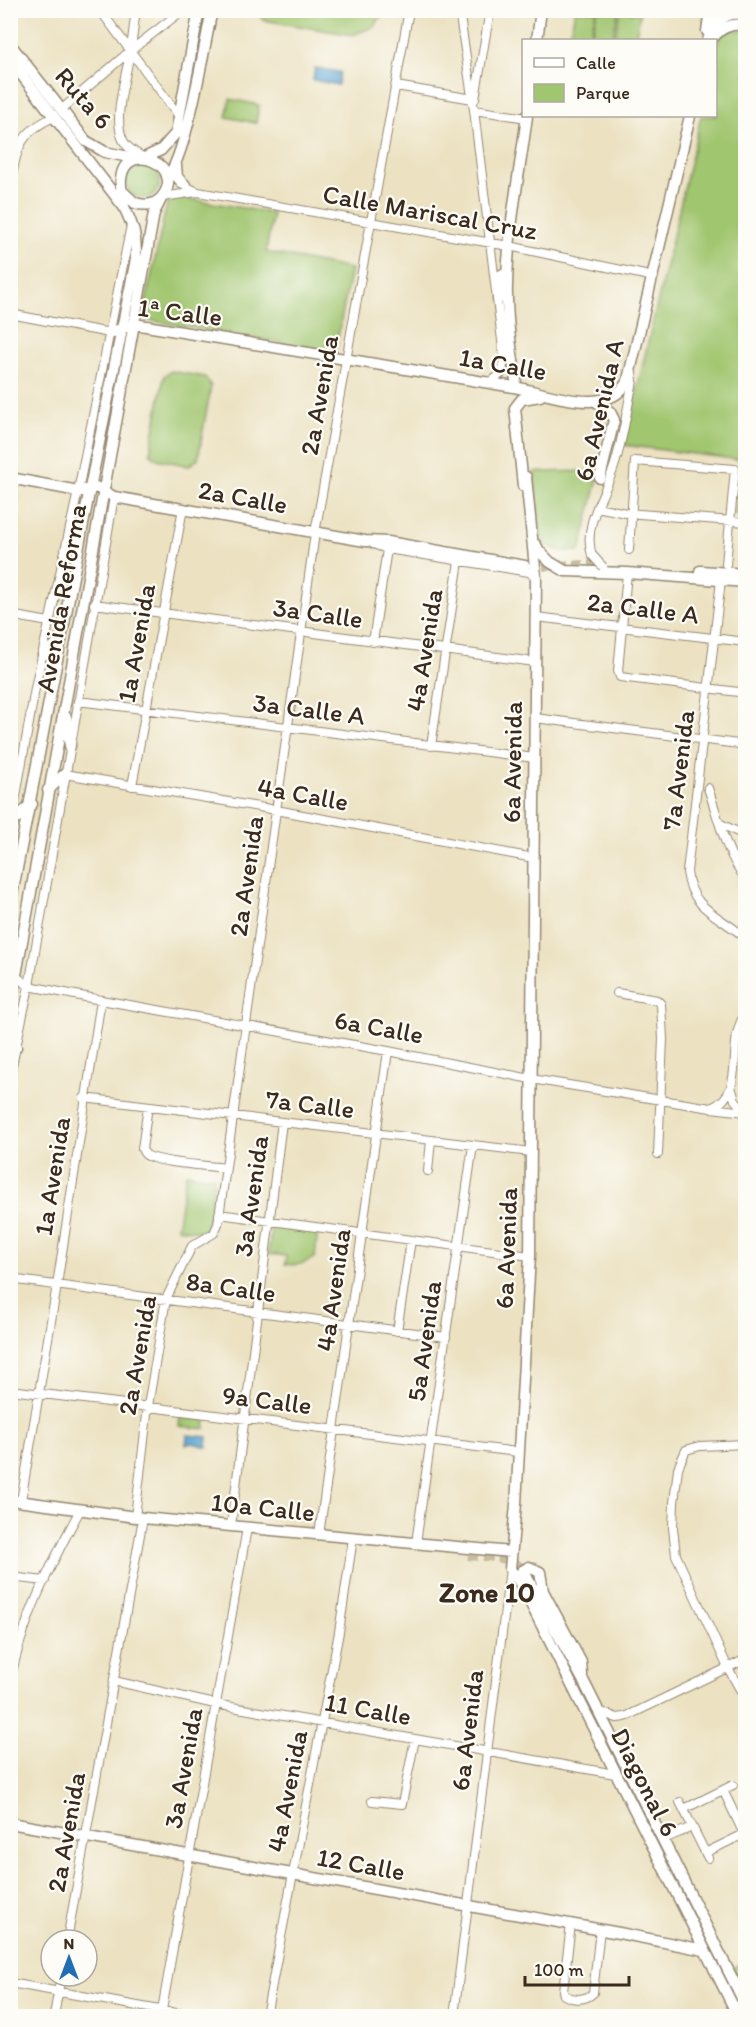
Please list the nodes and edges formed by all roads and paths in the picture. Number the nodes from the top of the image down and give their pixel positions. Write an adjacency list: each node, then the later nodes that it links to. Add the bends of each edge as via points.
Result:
1 (100, 10): 18 (street)
2 (136, 10): 18 (street)
3 (183, 10): 18 (street)
4 (199, 10): 23 (main road)
5 (212, 10): 28 (main road)
6 (409, 10): 20 (street, 2a Avenida)
7 (459, 10): 21 (street)
8 (489, 10): 21 (street)
9 (542, 10): 13 (main road)
10 (710, 10): 14 (main road)
11 (745, 12): 15 (main road, via 721,17)
12 (746, 25): 16 (main road, via 725,27)
13 (537, 39)
14 (708, 39)
15 (708, 39)
16 (709, 39)
17 (10, 44): 22 (main road, Ruta 6)
18 (130, 51): 22 (street); 23 (street); 27 (street, via 119,121 125,144)
19 (10, 60): 22 (main road, Ruta 6)
20 (396, 86): 21 (street); 38 (street, 2a Avenida)
21 (474, 106): 24 (street); 39 (street)
22 (57, 113): 27 (main road, Ruta 6, via 94,147 113,155); 30 (street, via 39,123 20,143); 32 (main road, Ruta 6)
23 (179, 116): 27 (main road, via 173,138 161,150)
24 (522, 116)
25 (527, 117): 40 (main road)
26 (690, 117): 41 (main road, 6a Avenida A)
27 (141, 158): 29 (main road, via 157,162); 33 (main road, via 123,171)
28 (176, 164): 29 (main road); 31 (main road, via 177,177)
29 (167, 177): 31 (street, Calle Mariscal Cruz); 35 (main road)
30 (10, 186)
31 (185, 186): 34 (street, Calle Mariscal Cruz)
32 (109, 187): 33 (main road); 36 (main road, Avenida Reforma)
33 (122, 191): 35 (main road, via 140,205); 36 (main road)
34 (198, 192): 35 (street, Calle Mariscal Cruz); 38 (street, Calle Mariscal Cruz)
35 (162, 197): 44 (main road, Avenida Reforma, via 154,213)
36 (124, 207): 37 (main road, Avenida Reforma)
37 (132, 222): 45 (main road, Avenida Reforma, via 136,259); 46 (street)
38 (370, 223): 39 (street, Calle Mariscal Cruz); 47 (street, 2a Avenida)
39 (489, 243): 40 (street, Calle Mariscal Cruz); 42 (street)
40 (509, 246): 41 (street, Calle Mariscal Cruz); 42 (main road); 49 (main road, via 507,305)
41 (654, 277): 48 (main road, 6a Avenida A)
42 (498, 298): 50 (street, via 504,367 502,374)
43 (10, 314): 46 (street, 1ª Calle)
44 (134, 324): 45 (main road, 1ª Calle); 47 (main road, 1ª Calle); 58 (main road, Avenida Reforma)
45 (122, 329): 46 (main road, 1ª Calle); 57 (main road, Avenida Reforma)
46 (110, 333): 56 (street)
47 (346, 360): 50 (main road, 1a Calle); 66 (street, 2a Avenida)
48 (632, 366): 52 (main road, via 620,393); 60 (street, 6a Avenida A, via 633,381 614,467)
49 (516, 380)
50 (483, 383): 51 (main road, 1a Calle)
51 (552, 396): 52 (main road, 1a Calle); 76 (main road, via 522,399 514,411)
52 (597, 402): 55 (main road, via 614,420)
53 (520, 417): 65 (main road, 6a Avenida)
54 (10, 478): 56 (main road)
55 (600, 478)
56 (78, 491): 57 (main road); 83 (street)
57 (89, 493): 58 (main road, 2a Calle, via 96,487); 87 (main road, Avenida Reforma)
58 (103, 495): 59 (main road, 2a Calle); 96 (main road, Avenida Reforma)
59 (114, 497): 61 (main road, 2a Calle); 79 (street)
60 (597, 507): 62 (street); 73 (street, 6a Avenida A, bridge, via 589,542 592,555)
61 (183, 508): 66 (main road, 2a Calle); 80 (street, 1a Avenida)
62 (632, 513): 63 (street); 63 (street, via 635,461 735,469); 69 (street)
63 (730, 521): 64 (street); 71 (street)
64 (746, 522)
65 (532, 530): 74 (main road, via 539,551 556,567 565,571); 76 (main road, 6a Avenida)
66 (315, 533): 67 (main road, 2a Calle); 85 (street, 2a Avenida)
67 (365, 541): 68 (street, 2a Calle); 72 (main road, 2a Calle)
68 (387, 549): 70 (street, 2a Calle); 88 (street)
69 (629, 550)
70 (459, 561): 76 (street, 2a Calle, via 529,572); 90 (street, 4a Avenida)
71 (726, 564)
72 (525, 566)
73 (603, 566): 74 (street, 6a Avenida A); 75 (main road)
74 (623, 573): 77 (main road); 84 (street)
75 (746, 574)
76 (536, 578): 82 (main road, 6a Avenida)
77 (721, 580): 78 (main road); 86 (street, 7a Avenida)
78 (746, 582)
79 (94, 604): 80 (street, 3a Calle); 95 (street)
80 (163, 613): 85 (street, 3a Calle); 97 (street, 1a Avenida)
81 (10, 615): 83 (street)
82 (536, 617): 84 (street, 2a Calle A); 92 (main road, 6a Avenida)
83 (49, 622): 91 (street)
84 (622, 627): 86 (street, 2a Calle A); 93 (street, via 618,671 621,677)
85 (300, 632): 88 (street, 3a Calle); 99 (street, 2a Avenida)
86 (715, 638): 89 (street, 2a Calle A); 93 (street, 7a Avenida)
87 (62, 640): 91 (main road); 110 (main road, Avenida Reforma)
88 (373, 642): 90 (street, 3a Calle)
89 (746, 642)
90 (445, 651): 92 (street, 3a Calle); 103 (street, 4a Avenida)
91 (43, 655): 106 (street)
92 (535, 662): 98 (main road, 6a Avenida)
93 (709, 689): 94 (street); 100 (street, 7a Avenida)
94 (746, 693)
95 (78, 701): 97 (street, 3a Calle A); 102 (street)
96 (64, 706): 102 (main road); 109 (main road, Avenida Reforma)
97 (146, 710): 99 (street, 3a Calle A); 107 (street, 1a Avenida)
98 (535, 718): 100 (street); 104 (main road, 6a Avenida)
99 (287, 728): 103 (street, 3a Calle A); 111 (street, 2a Avenida)
100 (703, 739): 101 (street); 118 (street, 7a Avenida, via 688,883 695,900)
101 (746, 745)
102 (70, 746): 105 (street)
103 (431, 746): 104 (street, 3a Calle A)
104 (534, 758): 115 (main road, 6a Avenida)
105 (65, 774): 107 (street, 4a Calle); 109 (main road); 122 (street)
106 (14, 780): 112 (street)
107 (132, 786): 111 (street, 4a Calle)
108 (708, 788): 113 (street)
109 (49, 789): 110 (main road); 119 (main road, Avenida Reforma)
110 (31, 805): 112 (main road); 117 (main road, Avenida Reforma)
111 (276, 810): 115 (street, 4a Calle); 127 (street, 2a Avenida)
112 (11, 824)
113 (721, 825): 114 (street); 116 (street, via 729,852)
114 (746, 836)
115 (534, 858): 132 (main road, 6a Avenida)
116 (746, 879)
117 (10, 905)
118 (746, 938)
119 (22, 951): 120 (main road); 121 (main road, Avenida Reforma)
120 (10, 955)
121 (14, 974): 122 (street, 6a Calle); 125 (main road, Avenida Reforma)
122 (29, 986): 124 (street, 6a Calle); 129 (street)
123 (617, 993): 135 (street, via 661,1004)
124 (101, 1000): 127 (street, 6a Calle); 134 (street, 1a Avenida)
125 (10, 1008)
126 (746, 1013): 133 (street, via 737,1035)
127 (248, 1026): 130 (street, 6a Calle); 139 (street, 2a Avenida)
128 (10, 1036): 129 (main road)
129 (16, 1047): 131 (street)
130 (388, 1051): 132 (street, 6a Calle); 141 (street, 4a Avenida)
131 (10, 1075)
132 (531, 1079): 135 (street, 6a Calle); 144 (main road, 6a Avenida)
133 (731, 1087): 137 (street, via 721,1103); 138 (street, via 735,1100)
134 (84, 1098): 136 (street, 7a Calle); 155 (street, 1a Avenida)
135 (661, 1101): 137 (street, 6a Calle); 145 (street)
136 (148, 1106): 139 (street, 7a Calle); 146 (street, via 143,1153)
137 (711, 1108): 138 (street, 6a Calle)
138 (746, 1111)
139 (234, 1116): 140 (street, 7a Calle); 146 (street, 2a Avenida)
140 (282, 1122): 141 (street, 7a Calle); 149 (street, 3a Avenida)
141 (376, 1133): 142 (street, 7a Calle); 150 (street, 4a Avenida)
142 (431, 1140): 143 (street, 7a Calle); 147 (street)
143 (473, 1145): 144 (street, 7a Calle); 152 (street, 5a Avenida)
144 (531, 1152): 153 (main road, 6a Avenida)
145 (658, 1154)
146 (226, 1168): 148 (street, 2a Avenida)
147 (428, 1171)
148 (219, 1214): 149 (street); 156 (street, 2a Avenida, via 214,1233 192,1246)
149 (268, 1221): 150 (street); 157 (street, 3a Avenida)
150 (362, 1234): 151 (street); 158 (street, 4a Avenida)
151 (411, 1240): 152 (street); 159 (street)
152 (459, 1247): 153 (street); 160 (street, 5a Avenida)
153 (530, 1256): 168 (main road, 6a Avenida)
154 (10, 1279): 155 (street, 8a Calle)
155 (57, 1285): 156 (street, 8a Calle); 162 (street, 1a Avenida)
156 (166, 1299): 157 (street, 8a Calle); 163 (street, 2a Avenida)
157 (257, 1312): 158 (street, 8a Calle); 164 (street, 3a Avenida)
158 (350, 1324): 159 (street, 8a Calle); 165 (street, 4a Avenida)
159 (397, 1331): 160 (street, 8a Calle)
160 (446, 1337): 166 (street, 5a Avenida)
161 (10, 1390): 162 (street, 9a Calle)
162 (38, 1393): 163 (street, 9a Calle); 169 (street, 1a Avenida)
163 (148, 1406): 164 (street, 9a Calle); 171 (street, 2a Avenida)
164 (244, 1418): 165 (street, 9a Calle); 172 (street, 3a Avenida)
165 (335, 1430): 166 (street, 9a Calle); 174 (street, 4a Avenida)
166 (431, 1443): 168 (street, 9a Calle); 177 (street, 5a Avenida)
167 (746, 1444): 187 (street, via 686,1450 678,1468 674,1503 676,1554)
168 (518, 1452): 178 (main road, 6a Avenida)
169 (16, 1501): 170 (main road, 10a Calle)
170 (80, 1510): 171 (main road, 10a Calle); 183 (street)
171 (139, 1518): 172 (main road, 10a Calle); 189 (street, 2a Avenida)
172 (231, 1526): 173 (main road, 10a Calle)
173 (247, 1528): 174 (main road, 10a Calle); 192 (street, 3a Avenida)
174 (319, 1535): 175 (main road, 10a Calle)
175 (353, 1538): 176 (main road, 10a Calle); 194 (street, 4a Avenida)
176 (380, 1541): 177 (main road, 10a Calle); 179 (main road, via 400,1548)
177 (416, 1543): 178 (main road, 10a Calle)
178 (511, 1552): 180 (main road, 6a Avenida)
179 (468, 1555)
180 (510, 1569): 184 (main road, Diagonal 6); 196 (street, 6a Avenida)
181 (524, 1572): 188 (main road)
182 (10, 1577): 183 (street)
183 (45, 1581): 185 (street)
184 (522, 1586): 188 (main road, via 524,1569 532,1567 540,1572 543,1591 581,1662); 197 (main road, Diagonal 6)
185 (13, 1654): 190 (street)
186 (746, 1659): 187 (street)
187 (728, 1668): 191 (street); 193 (street, via 625,1717)
188 (582, 1678): 193 (main road, Diagonal 6)
189 (114, 1681): 192 (street, 11 Calle); 204 (street, 2a Avenida)
190 (10, 1683)
191 (746, 1700)
192 (215, 1704): 194 (street, 11 Calle); 206 (street, 3a Avenida)
193 (599, 1711): 205 (main road, Diagonal 6)
194 (322, 1722): 195 (street, 11 Calle); 207 (street, 4a Avenida)
195 (415, 1738): 196 (street, 11 Calle); 200 (street, via 402,1804)
196 (487, 1751): 197 (street, 11 Calle); 209 (street, 6a Avenida)
197 (615, 1774): 211 (main road, Diagonal 6)
198 (733, 1785): 199 (street)
199 (723, 1790): 202 (street, via 682,1805); 203 (street)
200 (372, 1801)
201 (10, 1823): 204 (main road, 12 Calle)
202 (693, 1827): 203 (street, via 706,1855); 205 (street)
203 (745, 1833)
204 (86, 1838): 206 (main road, 12 Calle); 212 (street, 2a Avenida)
205 (664, 1839): 208 (main road, Diagonal 6)
206 (189, 1856): 207 (main road, 12 Calle); 222 (street, 3a Avenida)
207 (292, 1874): 209 (main road, 12 Calle); 225 (street, 4a Avenida)
208 (694, 1902): 211 (main road); 216 (main road, Diagonal 6)
209 (468, 1906): 210 (main road, 12 Calle); 226 (street, 6a Avenida)
210 (571, 1924): 213 (main road, 12 Calle); 213 (street, via 562,1991 569,1998 583,1999 593,1993)
211 (692, 1924): 214 (main road, via 689,1938); 215 (main road, Diagonal 6)
212 (69, 1928)
213 (600, 1929): 214 (main road, 12 Calle)
214 (674, 1943): 215 (main road, 12 Calle)
215 (704, 1950): 227 (main road, Diagonal 6)
216 (729, 1973): 220 (main road); 221 (main road, Diagonal 6)
217 (10, 1983): 219 (street)
218 (59, 1988): 219 (street)
219 (58, 1992): 222 (street); 223 (street)
220 (746, 1997)
221 (746, 2006)
222 (161, 2014): 224 (street)
223 (54, 2016)
224 (193, 2016)
225 (266, 2016)
226 (454, 2016)
227 (738, 2016)

